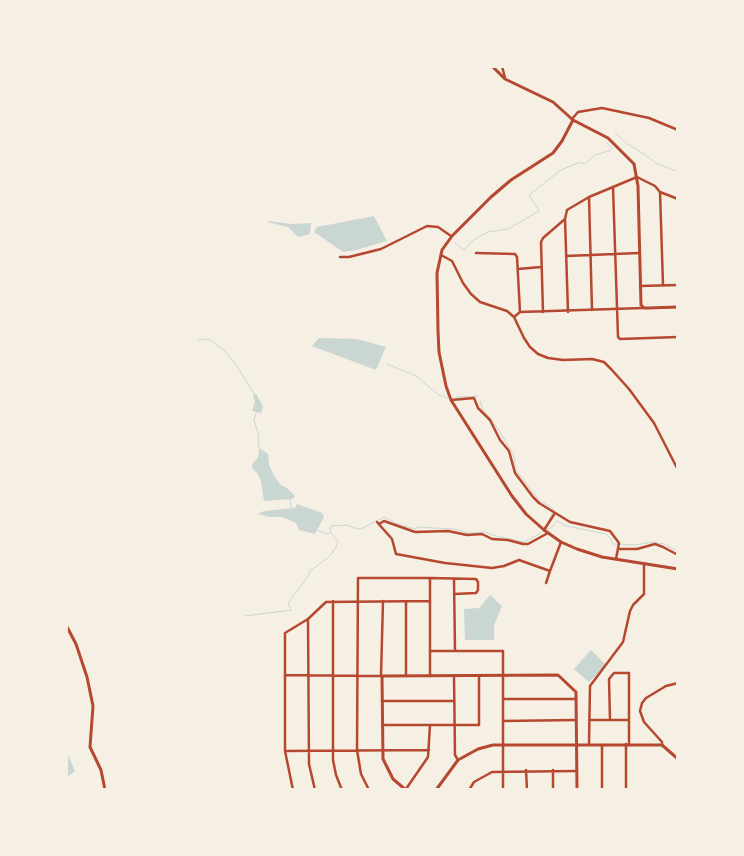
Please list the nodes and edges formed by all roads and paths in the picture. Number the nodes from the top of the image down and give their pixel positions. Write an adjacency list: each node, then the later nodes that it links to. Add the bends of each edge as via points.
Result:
1 (492, 66): 3 (street)
2 (502, 66): 3 (street)
3 (505, 79): 4 (street, via 553,102)
4 (572, 120): 5 (street, via 578,112 602,108 639,115); 6 (street, via 612,142 634,164); 12 (street, via 553,153 510,180)
5 (678, 130)
6 (637, 177): 7 (street); 8 (street); 14 (street)
7 (613, 187): 9 (street); 15 (street)
8 (660, 192): 10 (street); 22 (street)
9 (589, 197): 11 (street, via 566,210); 17 (street)
10 (678, 199)
11 (565, 219): 18 (street); 20 (street, via 543,238)
12 (452, 236): 16 (street); 19 (street, via 427,226 381,249)
13 (476, 253): 21 (street, via 515,254)
14 (639, 253): 15 (street); 24 (street)
15 (616, 254): 17 (street); 27 (street)
16 (441, 255): 32 (street, via 452,261 471,294 480,302 507,311); 34 (street, via 437,282 439,352)
17 (591, 255): 18 (street); 28 (street)
18 (566, 256): 31 (street)
19 (340, 257)
20 (541, 267): 21 (street); 30 (street)
21 (518, 269): 29 (street)
22 (663, 285): 23 (street); 24 (street)
23 (678, 285)
24 (640, 286): 25 (street)
25 (644, 308): 26 (street); 27 (street)
26 (678, 308)
27 (618, 310): 28 (street); 33 (street, via 620,339)
28 (592, 311): 31 (street)
29 (520, 312): 30 (street); 32 (street)
30 (543, 312): 31 (street)
31 (568, 312)
32 (514, 317): 35 (street, via 530,347 542,356 604,362 654,423)
33 (678, 337)
34 (452, 400): 36 (street, via 474,398 509,451 515,473 536,500); 37 (street, via 512,496 526,514)
35 (678, 470)
36 (555, 512): 37 (street); 39 (street, via 570,522 610,531 619,543)
37 (546, 530): 38 (street); 44 (street, via 528,544 523,544 482,534 415,532 384,521 378,523 392,539 396,554 492,568 519,560)
38 (561, 542): 41 (street); 44 (street)
39 (618, 548): 40 (street, via 637,549 655,544); 41 (street)
40 (678, 555)
41 (616, 559): 42 (street)
42 (644, 564): 43 (street); 74 (street, via 644,594 633,604 623,642 590,686)
43 (678, 569)
44 (550, 571): 47 (street)
45 (430, 578): 46 (street); 50 (street, via 358,578); 53 (street)
46 (454, 579): 48 (street); 48 (street, via 476,579 478,582 476,593)
47 (546, 583)
48 (454, 594): 57 (street)
49 (333, 601): 50 (street); 54 (street, via 326,602); 61 (street)
50 (358, 601): 51 (street); 62 (street)
51 (383, 601): 52 (street); 63 (street)
52 (406, 601): 53 (street); 64 (street)
53 (430, 601): 56 (street)
54 (308, 620): 59 (street, via 284,633); 60 (street)
55 (66, 625): 99 (street, via 87,677 93,706 90,747 101,770)
56 (430, 651): 57 (street); 65 (street)
57 (454, 651): 58 (street, via 503,651)
58 (503, 675): 67 (street); 69 (street, via 558,675 576,692); 70 (street)
59 (284, 676): 60 (street); 87 (street)
60 (308, 676): 61 (street); 88 (street)
61 (333, 676): 62 (street); 89 (street)
62 (358, 676): 63 (street); 90 (street)
63 (382, 676): 64 (street); 71 (street)
64 (406, 676): 65 (street)
65 (430, 676): 66 (street)
66 (454, 676): 67 (street); 72 (street)
67 (478, 676): 80 (street, via 479,725)
68 (678, 682): 86 (street, via 666,686 642,703 640,711 644,722)
69 (576, 698): 70 (street); 73 (street)
70 (503, 699): 77 (street)
71 (382, 701): 72 (street); 78 (street)
72 (454, 701): 80 (street)
73 (576, 720): 77 (street); 81 (street)
74 (589, 720): 75 (street); 82 (street)
75 (610, 720): 76 (street); 76 (street, via 609,679 614,673 629,673)
76 (629, 720): 84 (street)
77 (503, 721): 85 (street)
78 (382, 725): 79 (street); 91 (street)
79 (430, 725): 80 (street); 92 (street)
80 (454, 725): 94 (street)
81 (577, 744): 82 (street); 85 (street); 98 (street)
82 (589, 744): 83 (street)
83 (602, 744): 84 (street); 111 (street)
84 (628, 744): 86 (street); 112 (street)
85 (503, 745): 94 (street, via 478,749); 97 (street)
86 (662, 745): 93 (street)
87 (285, 750): 88 (street); 100 (street)
88 (309, 750): 89 (street); 101 (street)
89 (333, 750): 90 (street); 102 (street, via 336,775)
90 (357, 750): 91 (street); 103 (street, via 361,774)
91 (382, 750): 92 (street); 104 (street, via 388,771)
92 (429, 750): 104 (street, via 425,763)
93 (678, 759)
94 (458, 760): 105 (street)
95 (526, 770): 96 (street); 97 (street); 108 (street)
96 (553, 770): 98 (street); 109 (street)
97 (502, 771): 106 (street, via 482,776); 107 (street)
98 (576, 771): 110 (street)
99 (105, 790)
100 (293, 790)
101 (315, 790)
102 (342, 790)
103 (369, 790)
104 (406, 790)
105 (436, 790)
106 (469, 790)
107 (503, 790)
108 (527, 790)
109 (553, 790)
110 (577, 790)
111 (602, 790)
112 (626, 790)

